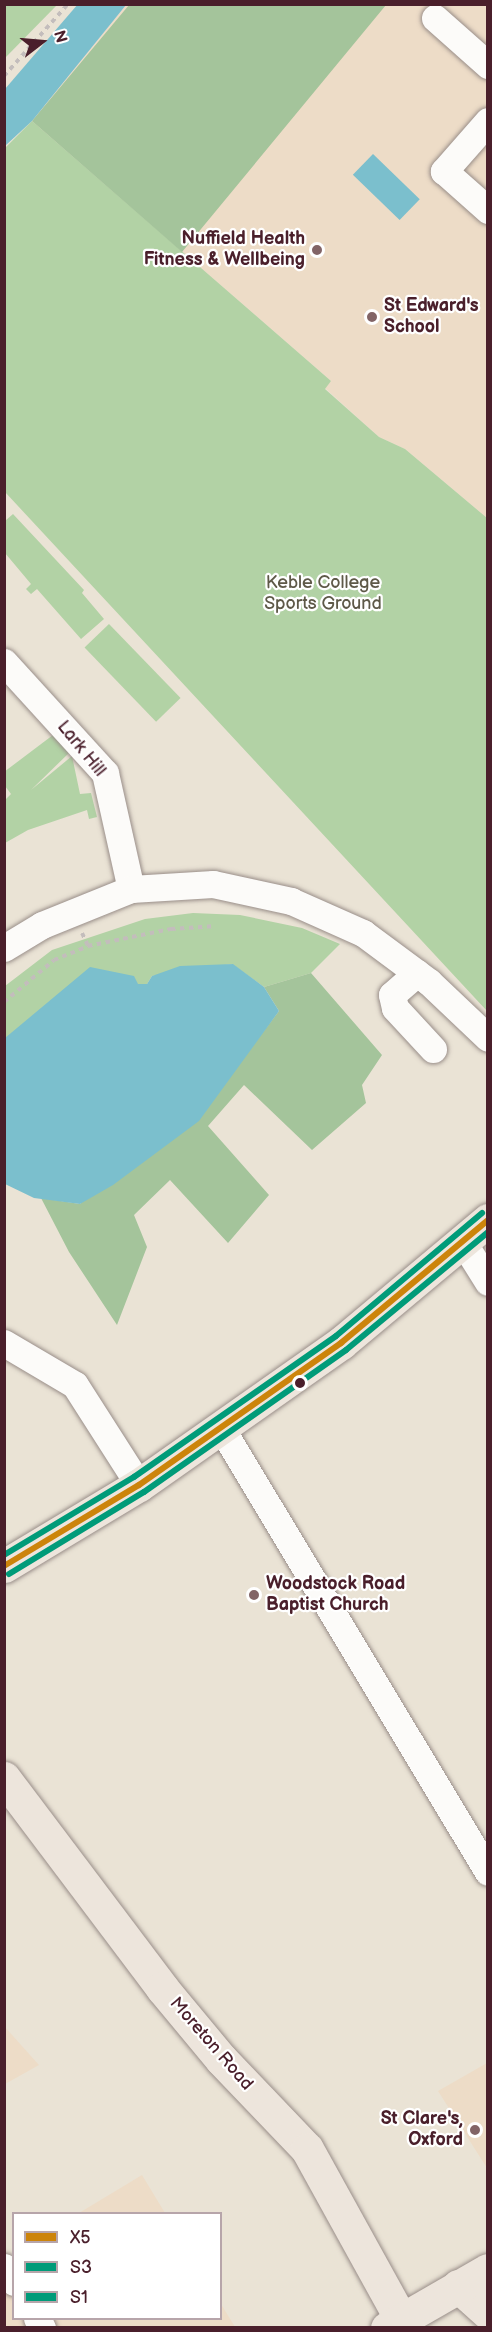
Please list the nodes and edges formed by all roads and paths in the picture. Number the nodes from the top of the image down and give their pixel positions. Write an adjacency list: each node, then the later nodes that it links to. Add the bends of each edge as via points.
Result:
1 (68, 4): 4 (path)
2 (435, 18): 3 (street)
3 (488, 65)
4 (4, 76)
5 (485, 130): 6 (street, via 444,171)
6 (488, 210)
7 (4, 662): 8 (street, Lark Hill, via 105,773)
8 (131, 889): 12 (street, via 42,925); 13 (street, via 213,884 291,901 363,933)
9 (216, 926): 11 (path, via 171,929)
10 (82, 931): 11 (path)
11 (87, 946): 14 (path, via 54,960)
12 (4, 948)
13 (417, 974): 15 (street); 16 (street, via 392,995 395,1008)
14 (4, 1002)
15 (488, 1038)
16 (433, 1049)
17 (488, 1220): 18 (main road)
18 (463, 1242): 19 (street); 21 (main road, via 341,1343)
19 (488, 1282)
20 (4, 1343): 22 (street, via 75,1385)
21 (220, 1426): 22 (main road); 25 (street)
22 (139, 1485): 23 (main road)
23 (4, 1566)
24 (4, 1778): 29 (main road, Moreton Road, via 162,1988 221,2059 307,2149)
25 (488, 1872)
26 (488, 2270): 27 (main road)
27 (458, 2286): 28 (main road); 29 (main road)
28 (488, 2313)
29 (394, 2323)

